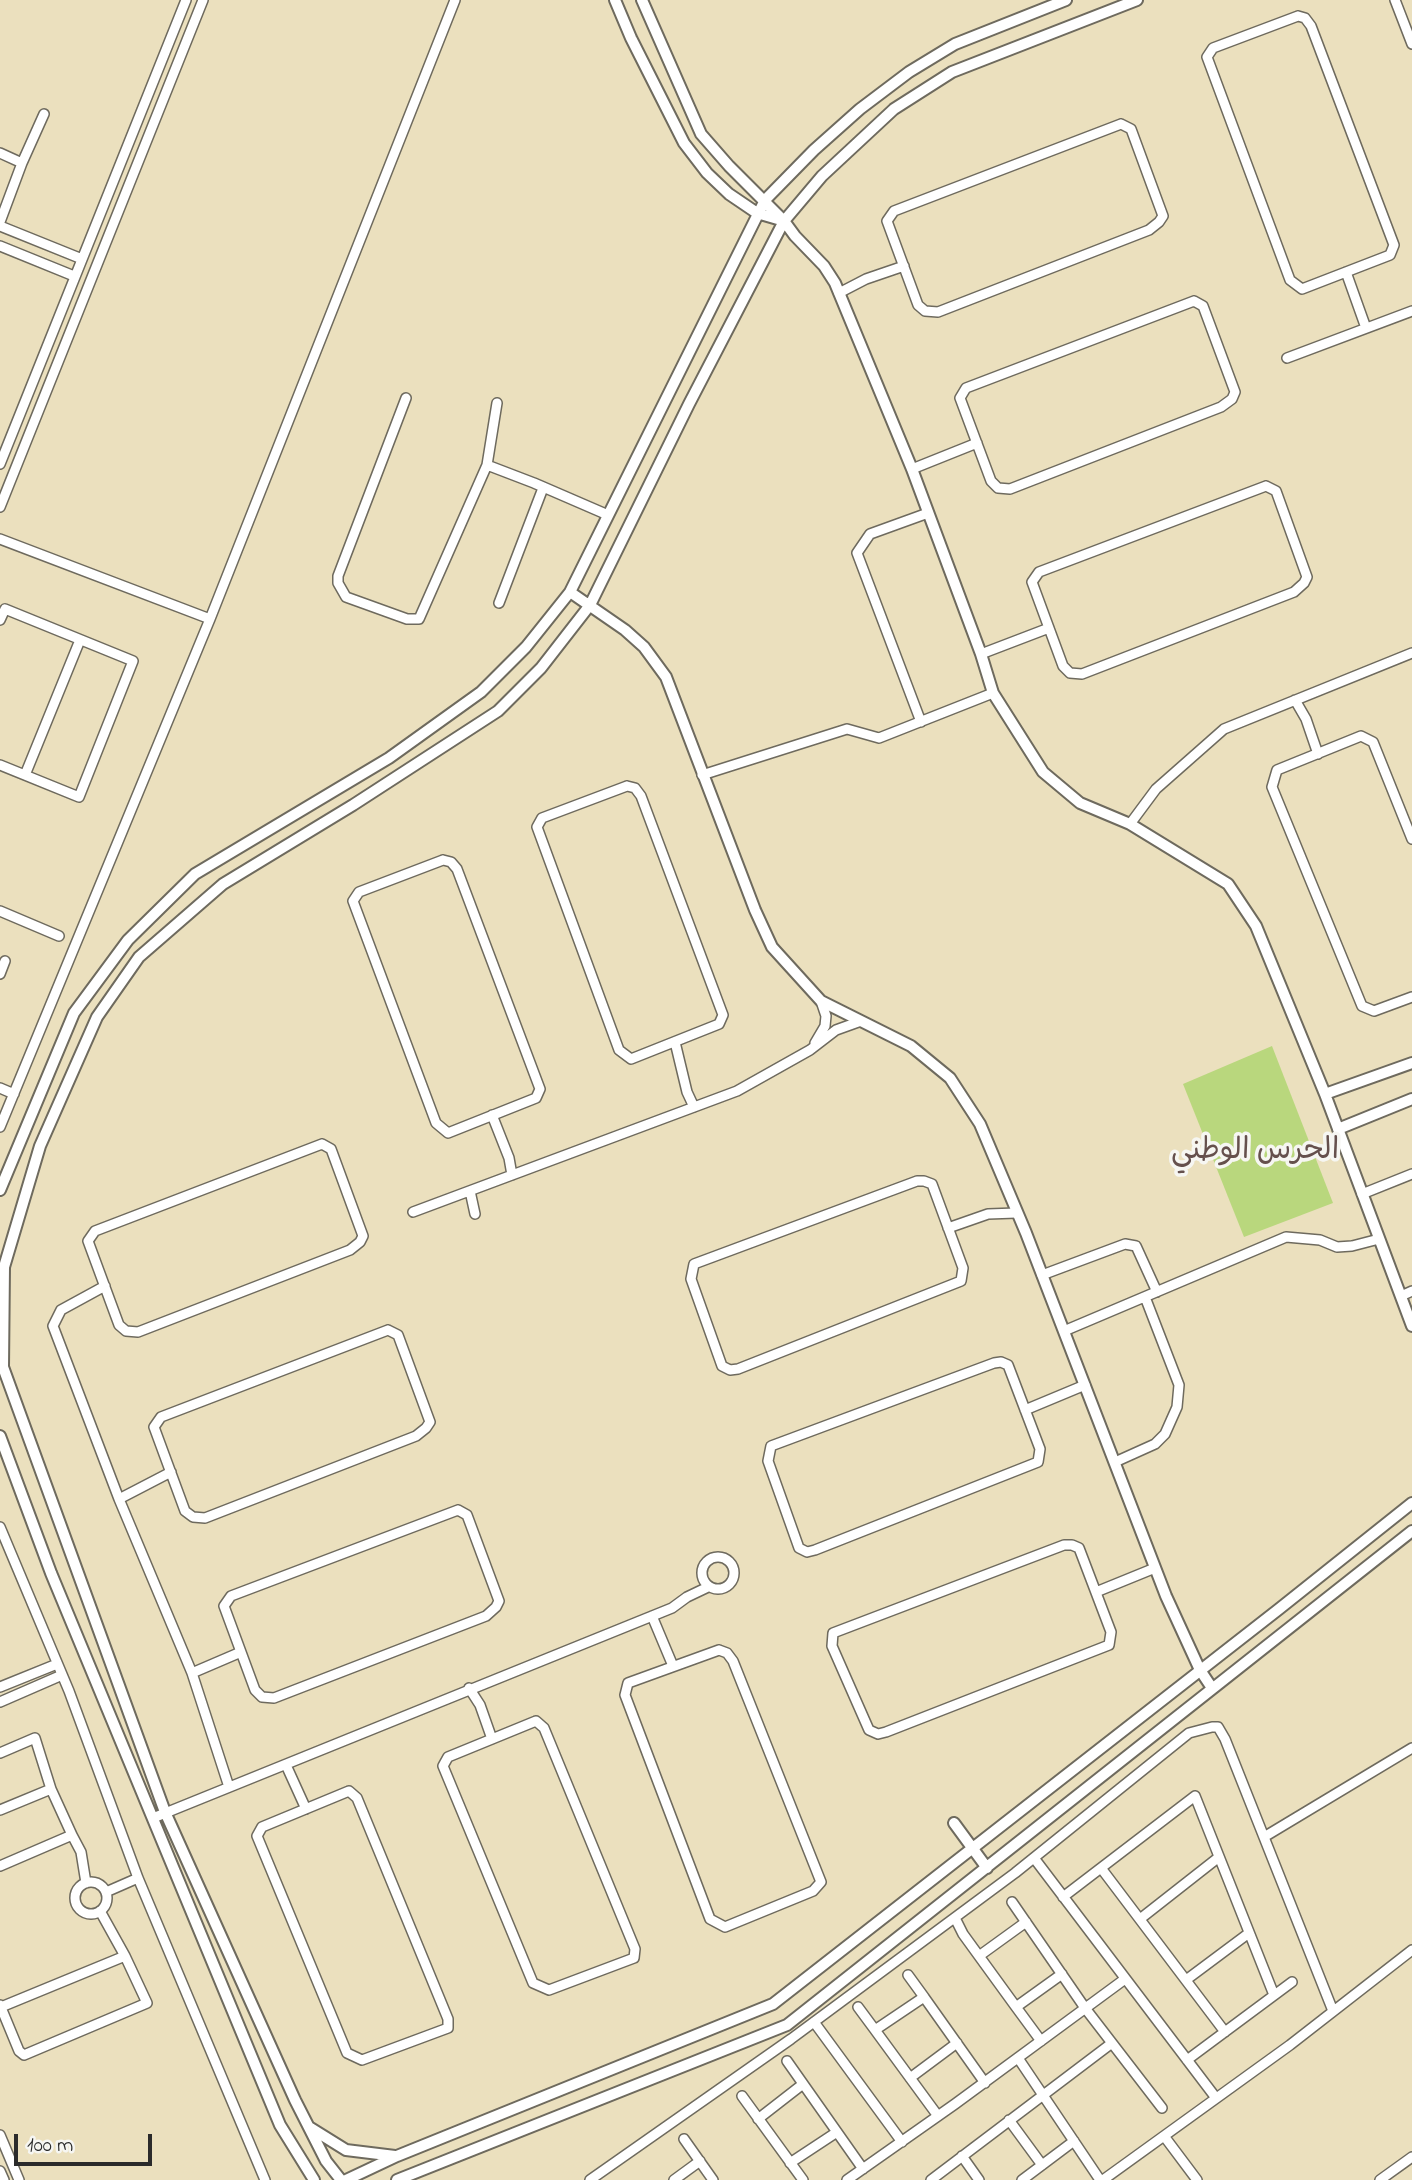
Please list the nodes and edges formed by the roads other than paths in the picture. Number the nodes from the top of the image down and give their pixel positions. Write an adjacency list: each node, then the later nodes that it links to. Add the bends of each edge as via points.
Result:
1 (186, 0): 18 (street)
2 (203, 0): 33 (street)
3 (454, 0): 40 (street)
4 (615, 0): 14 (street, via 684,143 707,173)
5 (642, 0): 13 (street, via 701,134)
6 (1066, 0): 13 (street, via 955,44 909,72 859,109)
7 (1137, 0): 15 (street, via 952,72 894,109 865,134)
8 (1395, 0): 9 (street)
9 (1412, 44)
10 (44, 114): 12 (street)
11 (0, 153): 12 (street)
12 (22, 163): 16 (street)
13 (765, 200): 14 (street); 15 (street)
14 (757, 213): 15 (street); 35 (street)
15 (784, 221): 22 (street, via 824,266); 39 (street)
16 (0, 224): 18 (street)
17 (0, 246): 21 (street)
18 (82, 260): 21 (street)
19 (904, 266): 19 (street, via 918,305 938,312 1149,230 1163,216 1131,130 1121,124 894,211 887,221); 22 (street)
20 (1346, 272): 20 (street, via 1390,255 1393,237 1311,26 1298,16 1213,48 1208,57 1211,73 1290,280 1302,289); 24 (street)
21 (74, 276): 29 (street)
22 (839, 293): 31 (street)
23 (1412, 310): 24 (street)
24 (1366, 328): 25 (street)
25 (1287, 358)
26 (406, 398): 30 (street, via 338,576 346,597 418,619)
27 (498, 403): 30 (street)
28 (977, 443): 28 (street, via 991,481 998,488 1010,489 1222,407 1235,393 1203,306 1194,301 967,388 960,398); 31 (street)
29 (0, 464)
30 (487, 465): 32 (street)
31 (912, 469): 34 (street)
32 (543, 488): 35 (street); 38 (street)
33 (0, 507)
34 (928, 513): 44 (street); 48 (street, via 870,534 858,553)
35 (608, 516): 37 (street)
36 (0, 539): 40 (street)
37 (570, 592): 39 (street); 75 (street, via 526,648 481,692 389,758 195,874 128,940 74,1013)
38 (499, 603)
39 (590, 605): 52 (street, via 644,647 666,677); 122 (street, via 541,668 498,710 353,806 223,884 139,957 97,1017 40,1146 4,1267 3,1367)
40 (209, 618): 66 (street)
41 (0, 620): 43 (street, via 5,609)
42 (1049, 628): 42 (street, via 1063,666 1070,673 1082,674 1294,592 1307,577 1276,491 1266,486 1039,572 1032,582); 44 (street)
43 (80, 640): 51 (street); 51 (street, via 133,661 79,797)
44 (981, 653): 46 (street)
45 (1412, 653): 47 (street)
46 (993, 693): 48 (street); 53 (street, via 1043,772 1080,803)
47 (1295, 700): 49 (street); 53 (street, via 1224,729 1156,789)
48 (921, 722): 52 (street, via 879,738 847,729)
49 (1318, 754): 54 (street, via 1361,736 1373,742); 59 (street, via 1277,770 1272,787 1362,1006 1374,1011)
50 (0, 765): 51 (street)
51 (25, 775)
52 (702, 775): 60 (street, via 772,947)
53 (1130, 824): 67 (street, via 1228,884 1256,926)
54 (1412, 839)
55 (0, 911): 56 (street)
56 (59, 936)
57 (5, 961): 58 (street)
58 (0, 974)
59 (1412, 998)
60 (821, 1001): 61 (street); 63 (street, via 825,1026)
61 (861, 1021): 63 (street, via 836,1030); 79 (street, via 911,1046 950,1078 980,1124)
62 (675, 1042): 62 (street, via 719,1024 722,1007 641,796 627,786 542,818 537,827 619,1050 631,1059); 69 (street)
63 (810, 1051): 69 (street, via 737,1091)
64 (1412, 1063): 67 (street)
65 (0, 1088): 66 (street)
66 (13, 1094): 71 (street)
67 (1325, 1094): 72 (street)
68 (1412, 1099): 72 (street)
69 (694, 1107): 74 (street)
70 (492, 1115): 70 (street, via 536,1098 539,1081 457,869 443,860 359,892 353,901 436,1123 448,1133); 74 (street)
71 (0, 1127)
72 (1338, 1129): 77 (street)
73 (1412, 1174): 77 (street)
74 (512, 1175): 76 (street)
75 (0, 1190)
76 (470, 1191): 78 (street); 80 (street)
77 (1362, 1194): 82 (street)
78 (413, 1212)
79 (1016, 1213): 81 (street, via 988,1214); 83 (street)
80 (475, 1214)
81 (948, 1228): 81 (street, via 963,1268 961,1281 738,1369 722,1366 691,1279 694,1264 917,1181 932,1184)
82 (1379, 1239): 85 (street, via 1337,1247 1320,1240 1286,1237); 87 (street)
83 (1042, 1275): 85 (street, via 1125,1244 1136,1246); 90 (street)
84 (105, 1286): 84 (street, via 119,1325 138,1332 349,1250 363,1236 331,1149 322,1144 94,1231 88,1241); 96 (street, via 61,1310 53,1326)
85 (1157, 1292): 88 (street)
86 (1412, 1292): 87 (street)
87 (1401, 1296): 89 (street)
88 (1145, 1297): 90 (street); 94 (street, via 1179,1385 1177,1407 1155,1444)
89 (1412, 1326)
90 (1064, 1331): 91 (street)
91 (1085, 1385): 92 (street); 94 (street)
92 (1025, 1409): 92 (street, via 1040,1449 1038,1462 815,1550 799,1548 768,1461 771,1446 993,1363 1009,1365)
93 (0, 1436): 123 (street, via 51,1573)
94 (1115, 1462): 100 (street)
95 (171, 1472): 95 (street, via 185,1511 205,1518 416,1436 430,1422 398,1335 388,1330 161,1417 155,1427); 96 (street)
96 (119, 1499): 108 (street)
97 (1412, 1503): 107 (street)
98 (0, 1527): 105 (street)
99 (1412, 1531): 112 (street)
100 (1155, 1568): 102 (street); 107 (street)
101 (708, 1587): 103 (street)
102 (1096, 1592): 102 (street, via 1111,1632 1109,1645 878,1734 869,1730 832,1646 833,1633 842,1628 1065,1545 1079,1548)
103 (652, 1616): 106 (street); 111 (street)
104 (241, 1652): 104 (street, via 255,1690 262,1697 274,1698 485,1616 499,1601 467,1515 458,1510 230,1596 224,1606); 108 (street)
105 (57, 1664): 109 (street); 110 (street)
106 (673, 1666): 106 (street, via 719,1650 733,1661 821,1882 813,1891 725,1927 710,1919 625,1695 628,1683)
107 (1200, 1670): 112 (street); 127 (street)
108 (191, 1673): 118 (street)
109 (62, 1675): 113 (street); 133 (street)
110 (0, 1686)
111 (469, 1688): 114 (street); 117 (street)
112 (1213, 1688): 131 (street)
113 (0, 1702)
114 (492, 1739): 114 (street, via 536,1721 544,1728 635,1949 634,1958 549,1990 533,1983 443,1766 448,1757)
115 (1412, 1748): 126 (street)
116 (0, 1753): 119 (street, via 35,1738)
117 (286, 1765): 118 (street); 120 (street)
118 (229, 1787): 122 (street)
119 (51, 1789): 121 (street); 125 (street)
120 (306, 1809): 120 (street, via 349,1791 357,1798 448,2028 362,2060 347,2053 257,1836 262,1827)
121 (0, 1810)
122 (165, 1812): 123 (street); 177 (street)
123 (153, 1818): 196 (street, via 281,2125)
124 (954, 1823): 127 (street)
125 (72, 1835): 130 (street); 134 (street, via 81,1852)
126 (1264, 1837): 129 (street, via 1224,1739 1218,1727 1212,1727 1189,1733); 157 (street)
127 (973, 1849): 131 (street); 184 (street, via 774,2004)
128 (1219, 1857): 132 (street, via 1195,1796); 140 (street); 142 (street)
129 (1034, 1858): 136 (street); 139 (street)
130 (0, 1866)
131 (987, 1868): 192 (street, via 787,2025)
132 (1101, 1868): 136 (street); 140 (street)
133 (138, 1878): 135 (street); 195 (street)
134 (86, 1883): 135 (street, via 100,1885); 138 (street, via 78,1889 77,1904 89,1913)
135 (106, 1892): 138 (street)
136 (1063, 1897): 148 (street)
137 (1012, 1902): 141 (street)
138 (100, 1911): 144 (street)
139 (955, 1918): 145 (street); 158 (street)
140 (1140, 1919): 149 (street)
141 (1026, 1922): 145 (street); 146 (street)
142 (1249, 1933): 149 (street); 151 (street)
143 (1412, 1950): 157 (street)
144 (125, 1956): 153 (street); 153 (street, via 147,2003 30,2053 24,2055 19,2050)
145 (979, 1956): 155 (street)
146 (1062, 1974): 155 (street); 156 (street)
147 (908, 1975): 152 (street)
148 (1125, 1979): 156 (street); 165 (street)
149 (1186, 1980): 160 (street)
150 (1292, 1982): 151 (street)
151 (1274, 1995): 160 (street)
152 (924, 1997): 159 (street); 162 (street)
153 (0, 2006)
154 (858, 2007): 159 (street)
155 (1016, 2007): 161 (street)
156 (1085, 2008): 161 (street); 163 (street)
157 (1334, 2011): 172 (street)
158 (814, 2022): 183 (street); 198 (street)
159 (875, 2030): 167 (street)
160 (1225, 2032): 165 (street)
161 (1044, 2038): 164 (street)
162 (957, 2043): 167 (street); 168 (street)
163 (1112, 2043): 170 (street); 173 (street)
164 (1018, 2058): 168 (street); 170 (street)
165 (1187, 2060): 172 (street)
166 (787, 2061): 169 (street)
167 (910, 2078): 174 (street)
168 (985, 2083): 174 (street)
169 (803, 2084): 175 (street); 178 (street)
170 (1042, 2094): 176 (street); 182 (street)
171 (741, 2096): 175 (street)
172 (1216, 2098): 180 (street)
173 (1162, 2108)
174 (938, 2116): 183 (street)
175 (758, 2119): 188 (street)
176 (1009, 2120): 185 (street); 189 (street)
177 (309, 2127): 184 (street, via 346,2150); 197 (street, via 326,2161)
178 (837, 2132): 188 (street); 190 (street)
179 (0, 2135): 194 (street)
180 (1164, 2136): 206 (street); 207 (street)
181 (684, 2139): 187 (street)
182 (1074, 2141): 189 (street); 206 (street)
183 (902, 2142): 190 (street)
184 (397, 2156): 197 (street)
185 (962, 2156): 203 (street); 204 (street)
186 (1412, 2157): 208 (street)
187 (700, 2161): 199 (street); 200 (street)
188 (790, 2163): 201 (street)
189 (1042, 2165): 205 (street)
190 (863, 2169): 202 (street)
191 (0, 2171): 193 (street)
192 (403, 2179)
193 (4, 2180)
194 (19, 2180)
195 (265, 2180)
196 (314, 2180)
197 (343, 2180)
198 (590, 2180)
199 (674, 2180)
200 (713, 2180)
201 (803, 2180)
202 (847, 2180)
203 (931, 2180)
204 (979, 2180)
205 (1022, 2180)
206 (1102, 2180)
207 (1196, 2180)
208 (1380, 2180)

